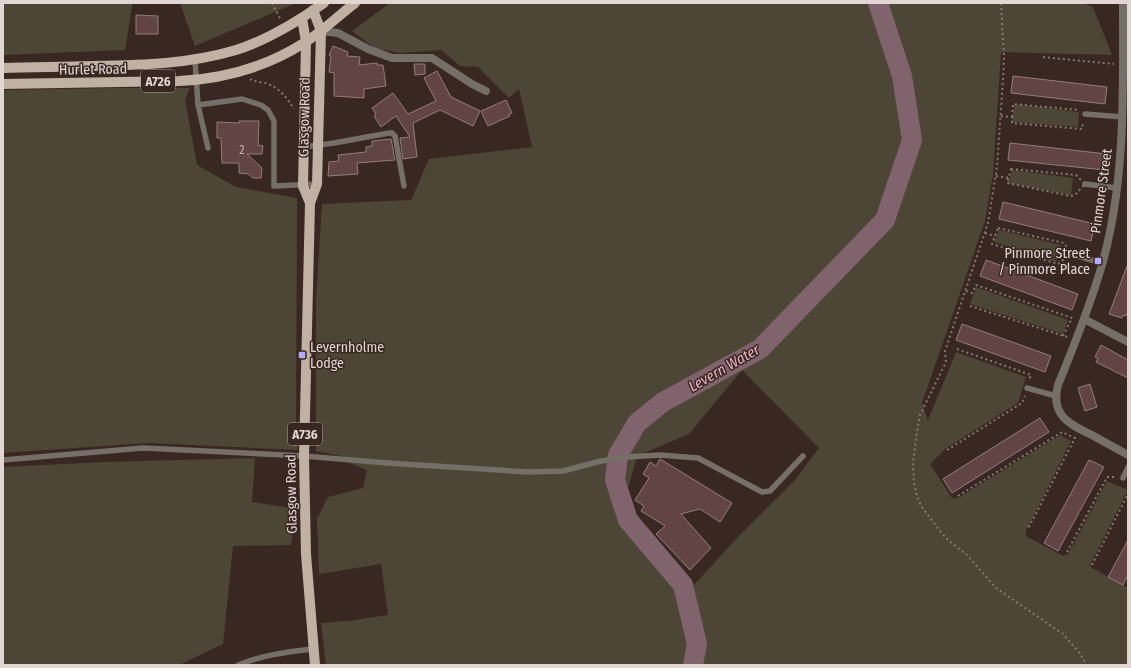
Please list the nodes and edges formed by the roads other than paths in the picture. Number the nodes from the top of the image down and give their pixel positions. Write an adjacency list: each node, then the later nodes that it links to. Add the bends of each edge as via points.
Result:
1 (324, 3): 4 (main road, Hurlet Road / A726)
2 (355, 3): 6 (main road, Hurlet Road / A726)
3 (1123, 3): 15 (street, Pinmore Street)
4 (313, 10): 5 (main road, Hurlet Road / A726); 6 (main road, Glasgow Road)
5 (302, 18): 7 (main road, Glasgow Road); 8 (main road, Hurlet Road / A726, via 286,28 237,49)
6 (320, 31): 7 (main road, Hurlet Road / A726); 12 (street, via 338,33 392,58 432,58); 16 (main road, Glasgow Road / A736)
7 (306, 42): 10 (main road, Hurlet Road / A726, via 268,62 244,71); 17 (main road, Glasgow Road / A736)
8 (195, 60): 9 (main road, Hurlet Road / A726, via 129,65); 10 (lane)
9 (3, 68)
10 (197, 80): 11 (main road, Hurlet Road / A726); 13 (lane)
11 (3, 84)
12 (486, 91)
13 (198, 105): 18 (lane); 21 (lane, via 242,99 268,110 274,120 274,186)
14 (1085, 114): 15 (lane)
15 (1123, 117): 23 (street, Pinmore Street)
16 (318, 145): 17 (lane); 19 (main road, Glasgow Road / A736); 22 (lane, via 392,133)
17 (304, 147): 21 (main road, Glasgow Road / A736)
18 (208, 148)
19 (316, 184): 21 (lane); 24 (main road, Glasgow Road / A736)
20 (1085, 184): 23 (lane)
21 (303, 186): 24 (main road, Glasgow Road / A736)
22 (404, 186)
23 (1117, 188): 26 (street, Pinmore Street)
24 (310, 203): 32 (main road, Glasgow Road / A736)
25 (1071, 254): 26 (lane)
26 (1102, 263): 27 (street, Pinmore Street)
27 (1084, 320): 28 (street); 30 (street, Pinmore Street)
28 (1128, 342)
29 (1027, 388): 30 (lane)
30 (1056, 396): 31 (street, via 1061,414 1074,427)
31 (1128, 455)
32 (304, 456): 33 (lane, via 528,472 563,471 627,457 660,455 698,458 762,492 770,491); 34 (lane, via 143,448); 37 (main road, Glasgow Road / A736, via 306,554)
33 (803, 456)
34 (3, 460)
35 (1128, 467): 36 (lane)
36 (1123, 478)
37 (312, 649): 38 (lane, via 251,659); 39 (main road, Glasgow Road / A736)
38 (238, 665)
39 (315, 665)

